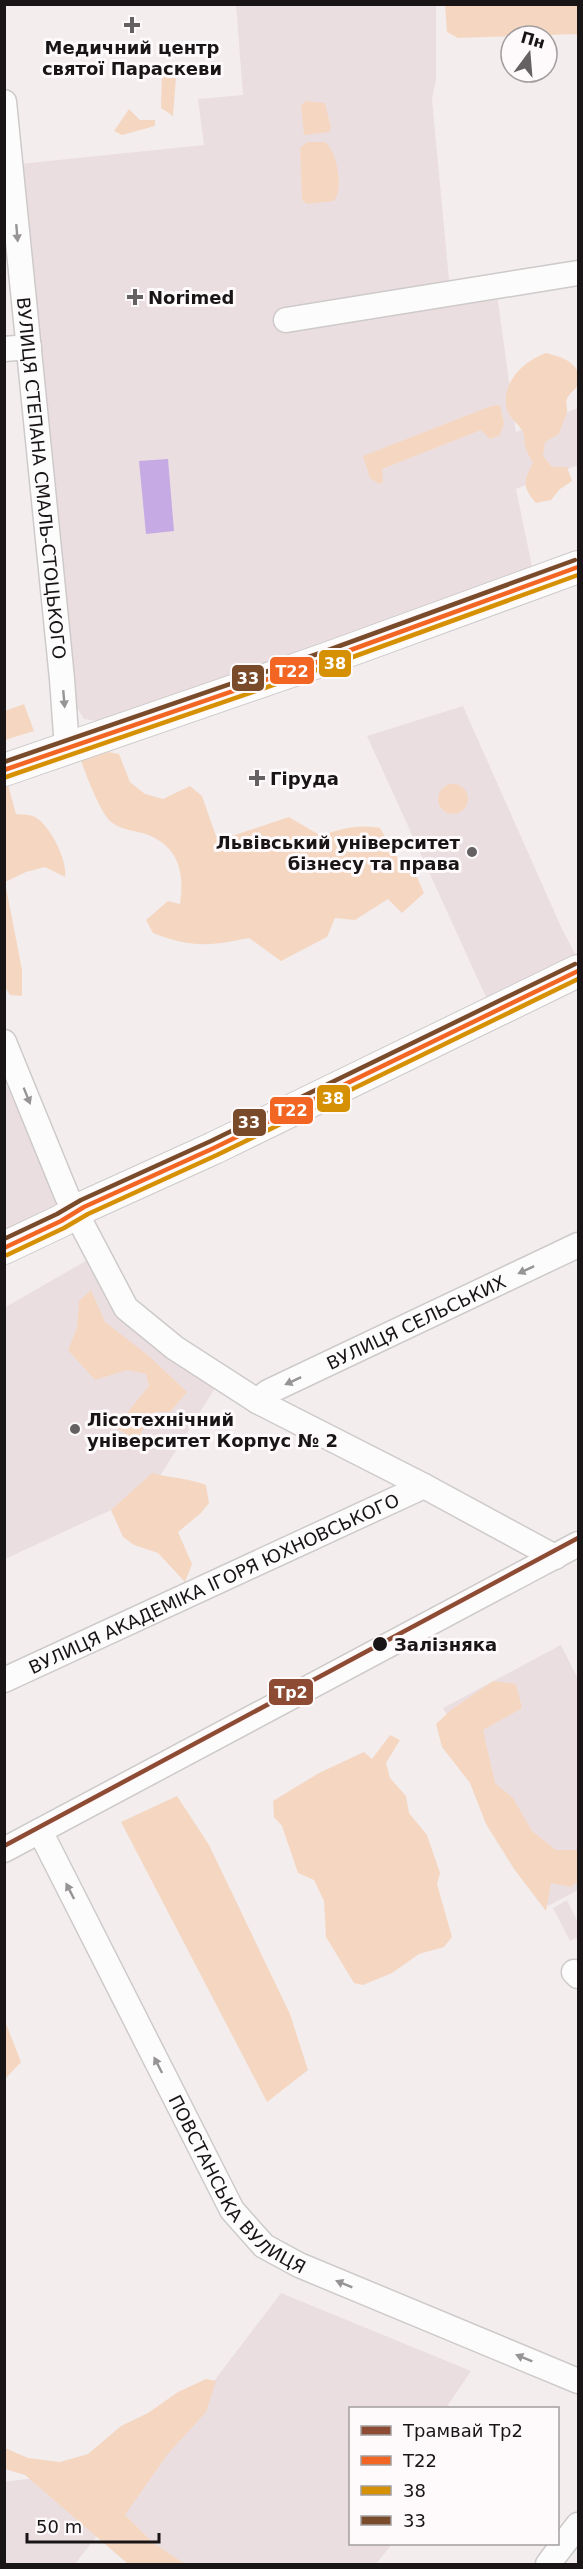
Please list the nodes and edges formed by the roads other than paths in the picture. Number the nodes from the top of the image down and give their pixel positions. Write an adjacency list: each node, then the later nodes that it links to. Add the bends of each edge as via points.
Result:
1 (4, 102): 4 (street, ВУЛИЦЯ СТЕПАНА СМАЛЬ-СТОЦЬКОГО, one-way to 4)
2 (579, 273): 3 (street)
3 (285, 320)
4 (29, 347): 5 (street); 7 (street, ВУЛИЦЯ СТЕПАНА СМАЛЬ-СТОЦЬКОГО, one-way to 7)
5 (4, 349)
6 (579, 567): 7 (main road)
7 (67, 748): 8 (main road)
8 (4, 770)
9 (579, 971): 11 (main road)
10 (4, 1042): 11 (street, one-way to 11)
11 (75, 1212): 13 (main road); 14 (street, via 126,1308 175,1348)
12 (579, 1245): 14 (street, ВУЛИЦЯ СЕЛЬСЬКИХ, one-way to 14, via 268,1392)
13 (4, 1248)
14 (257, 1401): 15 (street)
15 (424, 1486): 17 (street); 18 (street, ВУЛИЦЯ АКАДЕМІКА ІГОРЯ ЮХНОВСЬКОГО)
16 (579, 1544): 17 (street)
17 (555, 1557): 19 (street)
18 (4, 1680)
19 (40, 1831): 20 (street); 21 (street, ПОВСТАНСЬКА ВУЛИЦЯ, one-way to 19, via 299,2265 264,2246 232,2210)
20 (4, 1850)
21 (579, 2381)
22 (579, 2525): 23 (street)
23 (548, 2565)

